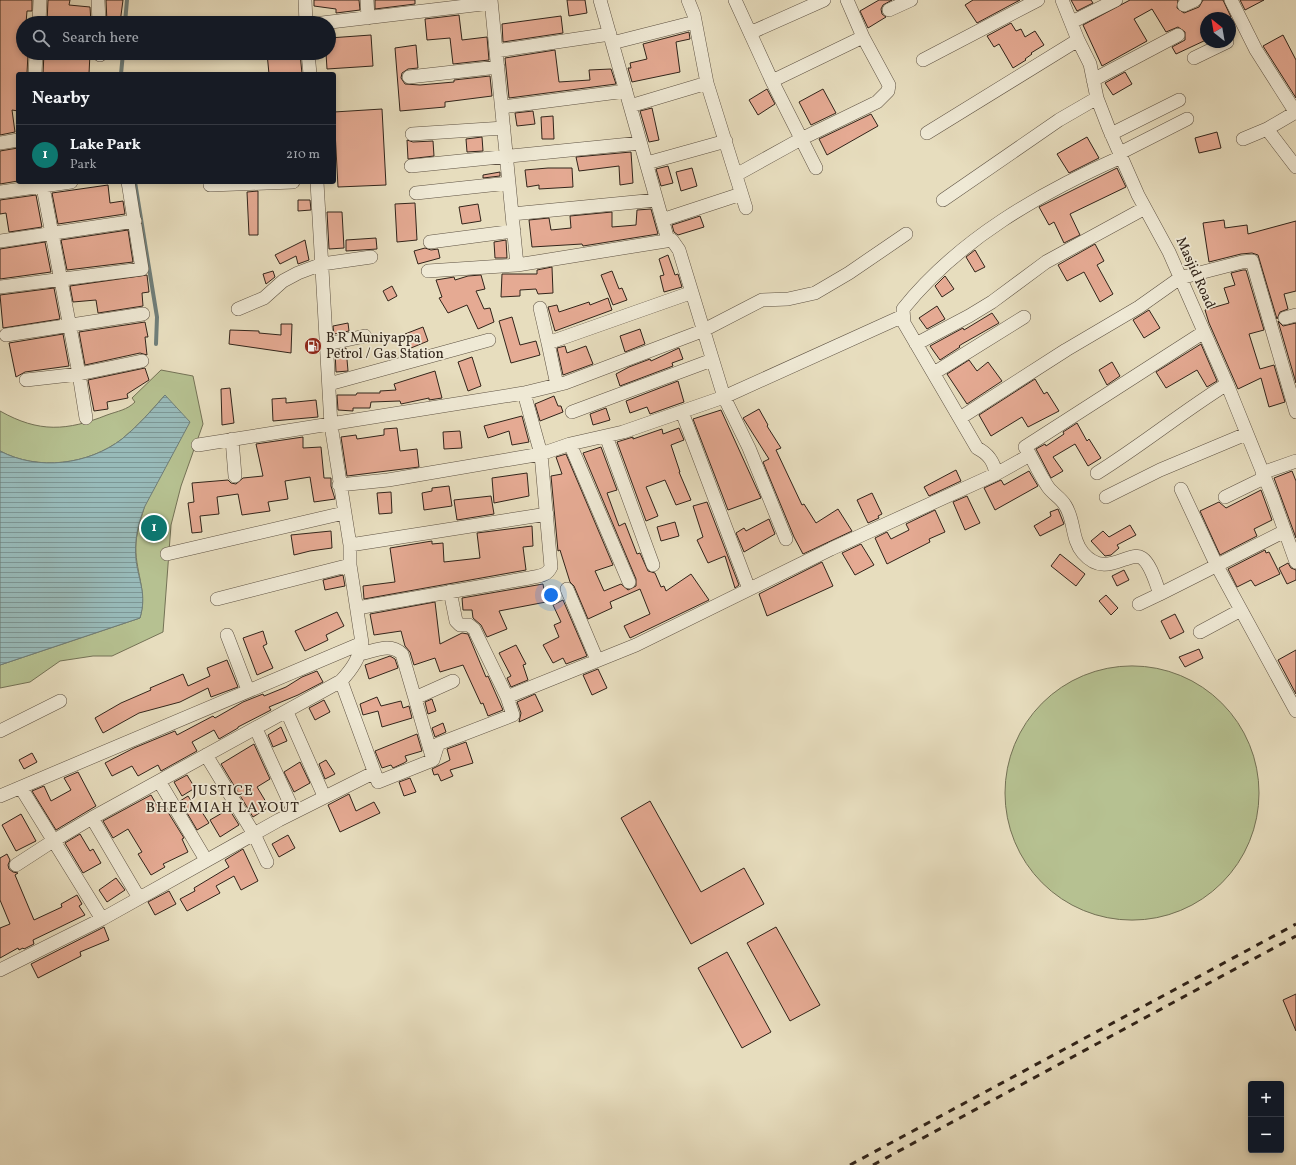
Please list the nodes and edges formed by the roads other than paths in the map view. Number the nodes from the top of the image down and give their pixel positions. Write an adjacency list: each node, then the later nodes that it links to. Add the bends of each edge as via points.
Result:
1 (40, 0): 17 (street)
2 (98, 0): 18 (street)
3 (306, 0): 19 (street)
4 (367, 0): 20 (street)
5 (600, 0): 28 (street)
6 (688, 0): 22 (street)
7 (735, 0): 24 (street)
8 (824, 0): 24 (street)
9 (847, 0): 27 (street)
10 (910, 0): 16 (street)
11 (1038, 0): 36 (street)
12 (1062, 0): 23 (street, Masjid Road)
13 (1116, 0): 23 (street)
14 (1231, 0): 25 (street)
15 (491, 2): 20 (street); 32 (street)
16 (889, 10)
17 (39, 16)
18 (99, 16)
19 (306, 16)
20 (368, 18): 21 (street)
21 (336, 21)
22 (695, 22): 28 (street); 43 (street)
23 (1072, 22): 30 (street, Masjid Road)
24 (750, 33): 42 (street)
25 (1247, 33): 29 (street); 49 (street)
26 (1178, 35): 41 (street)
27 (863, 37): 42 (street); 56 (street, via 889,85 888,91 877,102)
28 (611, 38): 32 (street); 44 (street)
29 (1236, 38)
30 (1078, 40): 41 (street, Masjid Road, via 1090,64); 54 (street)
31 (1215, 48): 33 (street)
32 (496, 51): 37 (street)
33 (1194, 58)
34 (35, 60): 38 (street)
35 (309, 60): 39 (street)
36 (923, 60)
37 (498, 68): 40 (street); 48 (street)
38 (34, 72)
39 (310, 72)
40 (410, 77)
41 (1093, 80): 45 (street, Masjid Road)
42 (772, 82): 56 (street)
43 (708, 83): 47 (street); 59 (street)
44 (626, 91): 47 (street); 48 (street)
45 (1097, 98): 55 (street, Masjid Road); 79 (street, via 1059,120)
46 (1179, 100): 55 (street)
47 (630, 106): 61 (street)
48 (502, 107): 51 (street)
49 (1296, 113): 52 (street)
50 (1187, 119): 62 (street)
51 (504, 128): 53 (street); 63 (street)
52 (1267, 129): 57 (street); 66 (street)
53 (412, 134)
54 (927, 134)
55 (1111, 134): 62 (street, Masjid Road)
56 (801, 139): 67 (street); 68 (street)
57 (1243, 139)
58 (16, 140): 60 (street)
59 (726, 141): 64 (street); 68 (street)
60 (0, 143)
61 (640, 143): 63 (street); 64 (street)
62 (1120, 155): 81 (street, Masjid Road); 102 (street, via 1028,204 954,256 916,292 903,309)
63 (506, 156): 65 (street); 69 (street)
64 (647, 163): 78 (street)
65 (411, 166)
66 (1296, 167)
67 (816, 168)
68 (736, 175): 77 (street)
69 (509, 183): 76 (street); 82 (street)
70 (42, 184): 75 (street); 86 (street)
71 (128, 184): 84 (street)
72 (238, 184): 74 (street)
73 (317, 184): 92 (street)
74 (210, 185)
75 (0, 192)
76 (416, 193)
77 (741, 194): 80 (street); 83 (street)
78 (656, 200): 82 (street); 83 (street)
79 (943, 200)
80 (746, 208)
81 (1145, 208): 95 (street, Masjid Road); 112 (street, via 1046,262 992,302)
82 (512, 214): 85 (street)
83 (662, 220): 88 (street)
84 (135, 221): 86 (street); 96 (street, via 142,270)
85 (514, 231): 90 (street); 93 (street)
86 (52, 233): 89 (street); 96 (street)
87 (906, 234): 105 (street, via 815,293 788,299 762,300)
88 (668, 240): 93 (street); 98 (street, via 676,244)
89 (0, 241)
90 (430, 242)
91 (371, 257): 92 (street)
92 (322, 264): 100 (street, via 283,281 264,298); 111 (street)
93 (517, 265): 94 (street)
94 (428, 271)
95 (1180, 278): 106 (street, Masjid Road); 125 (street, via 1252,261); 127 (street, via 1139,307)
96 (61, 279): 97 (street); 104 (street)
97 (0, 287)
98 (690, 293): 105 (street); 110 (street)
99 (540, 308): 110 (street)
100 (238, 309)
101 (143, 314): 104 (street)
102 (903, 316): 112 (street, via 904,323); 122 (street)
103 (1024, 317): 115 (street)
104 (70, 325): 107 (street); 116 (street)
105 (702, 331): 113 (street); 120 (street)
106 (1204, 332): 119 (street, Masjid Road); 135 (street, via 1025,447)
107 (6, 335)
108 (365, 336): 111 (street)
109 (489, 340): 118 (street)
110 (548, 343): 120 (street)
111 (327, 344): 118 (street)
112 (916, 344): 115 (street)
113 (712, 360): 122 (street); 123 (street)
114 (142, 361): 116 (street)
115 (934, 373): 127 (street)
116 (79, 374): 117 (street); 126 (street)
117 (26, 380)
118 (329, 384): 128 (street)
119 (1227, 384): 129 (street, Masjid Road); 137 (street)
120 (557, 385): 121 (street)
121 (524, 393): 128 (street); 134 (street)
122 (724, 397): 124 (street); 148 (street)
123 (572, 412)
124 (682, 412): 130 (street); 157 (street)
125 (1296, 412)
126 (86, 418)
127 (960, 418): 138 (street, via 977,448 985,452 994,463)
128 (331, 425): 131 (street); 141 (street)
129 (1246, 434): 140 (street, Masjid Road); 144 (street, via 1160,470)
130 (606, 436): 132 (street); 153 (street)
131 (232, 439): 133 (street); 139 (street)
132 (570, 444): 134 (street); 155 (street)
133 (198, 445)
134 (541, 454): 141 (street, via 388,480); 146 (street)
135 (1030, 455): 138 (street); 159 (street, via 1049,488 1065,504 1076,540 1083,553 1095,563 1110,565 1135,556 1142,558 1148,565)
136 (1296, 461): 140 (street)
137 (1097, 473)
138 (996, 474): 157 (street, via 830,549)
139 (235, 476)
140 (1263, 476): 143 (street); 147 (street, Masjid Road)
141 (340, 485): 145 (street)
142 (1181, 489): 154 (street)
143 (1224, 496)
144 (1106, 497)
145 (344, 513): 149 (street); 150 (street)
146 (547, 514): 149 (street); 158 (street, via 551,567 549,572 529,578)
147 (1285, 531): 151 (street, Masjid Road); 154 (street)
148 (786, 539)
149 (350, 545): 152 (street)
150 (167, 554)
151 (1296, 562)
152 (350, 565): 160 (street); 162 (street)
153 (653, 565)
154 (1217, 566): 159 (street); 163 (street)
155 (629, 582)
156 (567, 589): 167 (street)
157 (749, 589): 167 (street, via 636,645)
158 (450, 591): 162 (street); 171 (street, via 456,621 460,625 468,625 474,629)
159 (1160, 594): 161 (street)
160 (217, 599)
161 (1139, 604)
162 (357, 608): 166 (street)
163 (1241, 610): 164 (street); 174 (street)
164 (1200, 632)
165 (227, 635): 170 (street)
166 (361, 649): 168 (street, via 351,670); 170 (street); 172 (street, via 397,649 402,654)
167 (597, 660): 171 (street)
168 (342, 681): 175 (street); 180 (street)
169 (453, 681): 172 (street)
170 (248, 690): 182 (street)
171 (507, 697): 179 (street, via 513,715 438,744)
172 (415, 698): 179 (street)
173 (60, 701): 177 (street)
174 (1296, 710)
175 (287, 712): 176 (street); 184 (street)
176 (256, 729): 178 (street); 185 (street)
177 (0, 731)
178 (206, 755): 181 (street); 187 (street)
179 (434, 760): 180 (street, via 378,782)
180 (373, 772): 184 (street)
181 (159, 781): 186 (street); 189 (street)
182 (21, 788): 183 (street); 188 (street)
183 (0, 796)
184 (324, 796): 185 (street)
185 (294, 812): 187 (street)
186 (92, 818): 188 (street); 192 (street)
187 (254, 834): 189 (street); 190 (street)
188 (53, 841): 191 (street); 193 (street)
189 (206, 860): 192 (street)
190 (267, 862)
191 (16, 865)
192 (138, 898): 193 (street)
193 (102, 919): 194 (street)
194 (0, 970)

